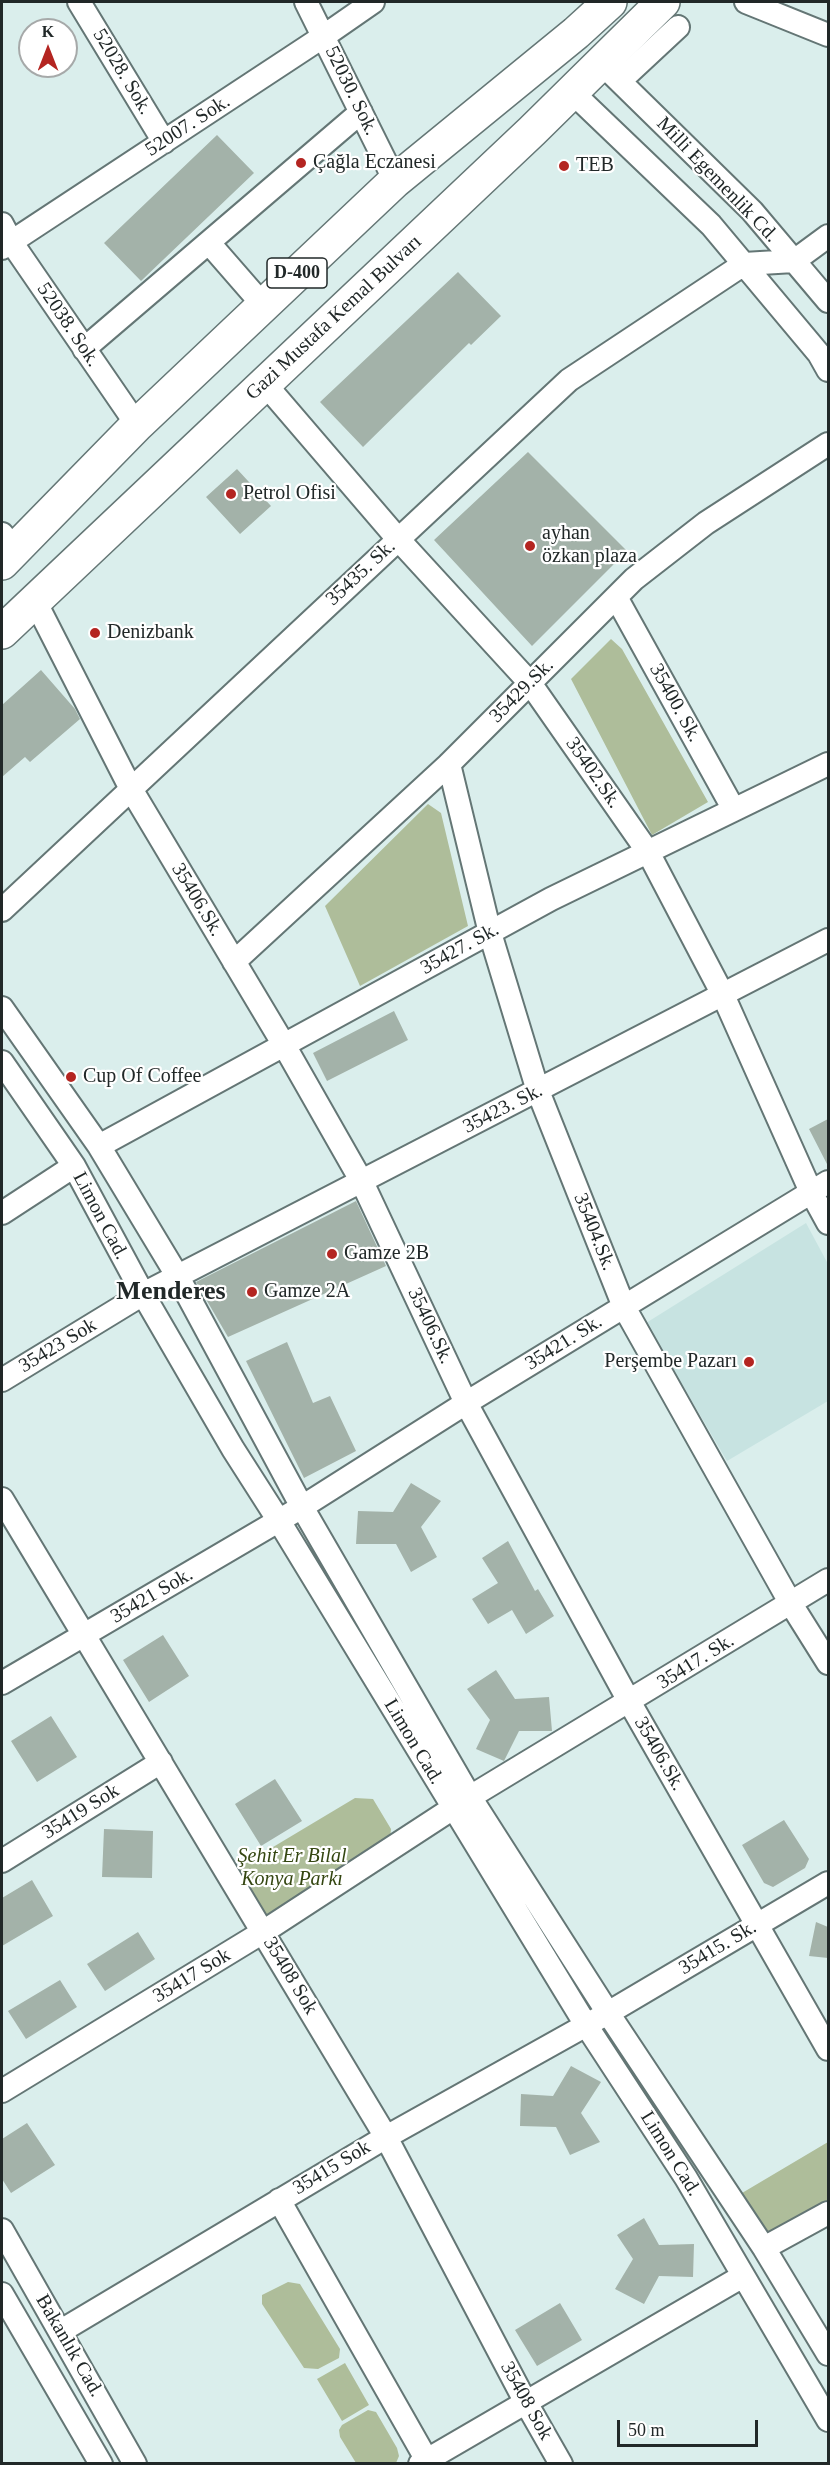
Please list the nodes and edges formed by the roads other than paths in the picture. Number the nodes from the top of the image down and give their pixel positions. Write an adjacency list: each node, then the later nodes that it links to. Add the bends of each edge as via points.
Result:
1 (80, 2): 13 (street, 52028. Sok.)
2 (306, 2): 9 (street, 52030. Sok.)
3 (374, 2): 9 (street, 52007. Sok.)
4 (610, 2): 14 (highway, D-400)
5 (746, 2): 6 (street)
6 (774, 4): 8 (street)
7 (671, 14): 10 (highway, Gazi Mustafa Kemal Bulvarı)
8 (828, 35)
9 (324, 36): 12 (street, 52030. Sok.); 13 (street, 52007. Sok.)
10 (610, 72): 11 (highway, Gazi Mustafa Kemal Bulvarı); 18 (street, Milli Egemenlik Cd., via 752,211)
11 (572, 92): 19 (street, via 711,225); 24 (highway, Gazi Mustafa Kemal Bulvarı / D-400)
12 (361, 112): 14 (street, 52030. Sok.); 17 (street)
13 (164, 142): 16 (street, 52007. Sok.)
14 (395, 181): 21 (highway, D-400)
15 (828, 236): 18 (street)
16 (5, 238): 22 (street, 52038. Sok.)
17 (209, 243): 21 (street); 22 (street)
18 (794, 261): 19 (street); 20 (street, Milli Egemenlik Cd.)
19 (744, 264): 23 (street); 27 (street, 35435. Sk., via 568,380)
20 (828, 301)
21 (263, 305): 25 (highway, D-400)
22 (84, 349): 25 (street, 52038. Sok.)
23 (828, 370)
24 (265, 384): 27 (street, 35402.Sk.); 30 (highway, Gazi Mustafa Kemal Bulvarı / D-400)
25 (137, 425): 28 (highway, D-400)
26 (828, 444): 29 (street, 35429.Sk., via 706,523)
27 (398, 539): 32 (street, 35402.Sk.); 35 (street, 35435. Sk.)
28 (6, 549)
29 (616, 597): 32 (street, 35429.Sk.); 36 (street, 35400. Sk.)
30 (35, 601): 31 (highway, Gazi Mustafa Kemal Bulvarı / D-400); 35 (street, 35406.Sk.)
31 (2, 632)
32 (530, 683): 33 (street, 35429.Sk.); 37 (street, 35402.Sk.)
33 (449, 764): 39 (street, 35404.Sk.); 41 (street, 35429.Sk.)
34 (828, 764): 36 (street, 35427. Sk.)
35 (131, 789): 38 (street, 35435. Sk.); 41 (street, 35406.Sk.)
36 (734, 810): 37 (street, 35427. Sk.)
37 (648, 852): 39 (street, 35427. Sk.); 42 (street, 35402.Sk.)
38 (2, 910)
39 (490, 933): 44 (street, 35427. Sk.); 46 (street, 35404.Sk.)
40 (828, 940): 42 (street, 35423. Sk.)
41 (234, 962): 44 (street, 35406.Sk.)
42 (723, 995): 46 (street, 35423. Sk.); 50 (street, 35402.Sk.)
43 (2, 1008): 47 (street, Limon Cad.)
44 (284, 1045): 47 (street, 35427. Sk.); 49 (street, 35406.Sk.)
45 (2, 1062): 48 (street, Limon Cad.)
46 (538, 1091): 49 (street, 35423. Sk.); 55 (street, 35404.Sk.)
47 (99, 1146): 53 (street, Limon Cad.)
48 (74, 1166): 51 (street); 54 (street, Limon Cad.)
49 (362, 1182): 53 (street, 35423. Sk.); 57 (street, 35406.Sk.)
50 (820, 1187): 52 (street, 35402.Sk.); 55 (street, 35421. Sk.)
51 (2, 1213)
52 (828, 1223)
53 (178, 1277): 54 (street, 35423 Sok); 59 (street, Limon Cad.)
54 (143, 1294): 56 (street, 35423 Sok); 60 (street, Limon Cad.)
55 (624, 1307): 57 (street, 35421. Sk.); 62 (street, 35404.Sk.)
56 (2, 1380)
57 (466, 1403): 59 (street, 35421. Sk.); 66 (street, 35406.Sk.)
58 (2, 1498): 63 (street, 35408 Sok)
59 (302, 1507): 60 (street, 35421 Sok.); 68 (street, Limon Cad.)
60 (279, 1521): 63 (street, 35421 Sok.); 68 (street, Limon Cad.)
61 (828, 1580): 62 (street, 35417. Sk.)
62 (790, 1604): 64 (street, 35404.Sk.); 66 (street, 35417. Sk.)
63 (85, 1635): 65 (street, 35421 Sok.); 67 (street, 35408 Sok)
64 (828, 1663)
65 (2, 1683)
66 (630, 1703): 68 (street, 35417. Sk.); 71 (street, 35406.Sk.)
67 (161, 1762): 69 (street, 35419 Sok); 72 (street, 35408 Sok)
68 (462, 1803): 72 (street, 35417 Sok); 73 (street, Limon Cad.); 74 (street, Limon Cad.)
69 (2, 1861)
70 (828, 1883): 71 (street, 35415. Sk.)
71 (758, 1924): 73 (street, 35415. Sk.); 75 (street, 35406.Sk.)
72 (263, 1932): 76 (street, 35417 Sok); 77 (street, 35408 Sok)
73 (608, 2013): 74 (street, 35415 Sok); 81 (street, Limon Cad.)
74 (586, 2025): 77 (street, 35415 Sok); 82 (street, Limon Cad., via 686,2178)
75 (828, 2049)
76 (2, 2091)
77 (386, 2137): 78 (street, 35415 Sok); 86 (street, 35408 Sok)
78 (279, 2200): 84 (street, 35415 Sok); 88 (street)
79 (828, 2212): 81 (street)
80 (2, 2230): 84 (street, Bakanlık Cad.)
81 (765, 2248): 85 (street, Limon Cad.)
82 (743, 2276): 86 (street); 87 (street, Limon Cad.)
83 (2, 2294): 89 (street, Bakanlık Cad.)
84 (60, 2331): 90 (street, Bakanlık Cad.)
85 (828, 2354)
86 (525, 2401): 88 (street); 91 (street, 35408 Sok)
87 (828, 2420)
88 (425, 2462)
89 (101, 2463)
90 (135, 2463)
91 (561, 2463)

